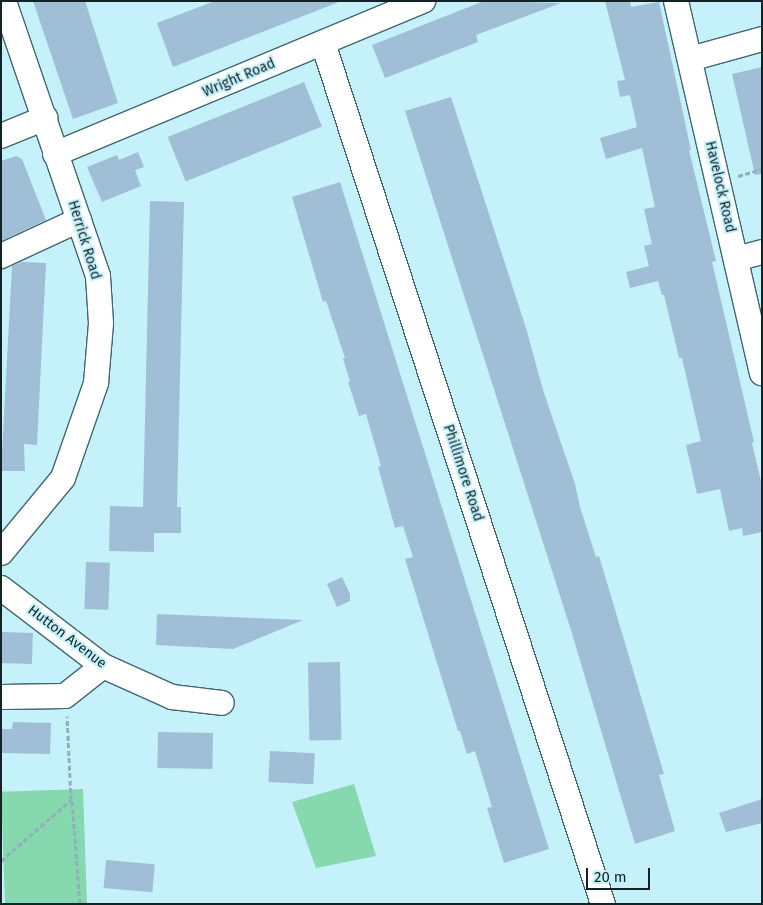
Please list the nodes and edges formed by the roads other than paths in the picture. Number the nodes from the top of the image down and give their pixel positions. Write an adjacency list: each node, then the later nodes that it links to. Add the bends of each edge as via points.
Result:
1 (4, 1): 7 (street, Herrick Road)
2 (423, 1): 5 (street, Wright Road)
3 (676, 1): 6 (street, Havelock Road)
4 (762, 40): 6 (street)
5 (323, 43): 9 (street, Wright Road); 20 (street, Phillimore Road)
6 (690, 59): 13 (street, Havelock Road)
7 (45, 118): 8 (street); 9 (street, Herrick Road)
8 (1, 136)
9 (55, 154): 10 (street, Herrick Road)
10 (79, 220): 12 (street); 15 (street, Herrick Road, via 98,276 101,323 96,383 63,478)
11 (762, 252): 13 (street)
12 (1, 256)
13 (736, 259): 14 (street, Havelock Road)
14 (762, 373)
15 (1, 552)
16 (1, 588): 17 (street, Hutton Avenue)
17 (103, 666): 18 (street, via 66,696); 19 (street, Hutton Avenue, via 172,697)
18 (1, 696)
19 (222, 703)
20 (603, 904)

